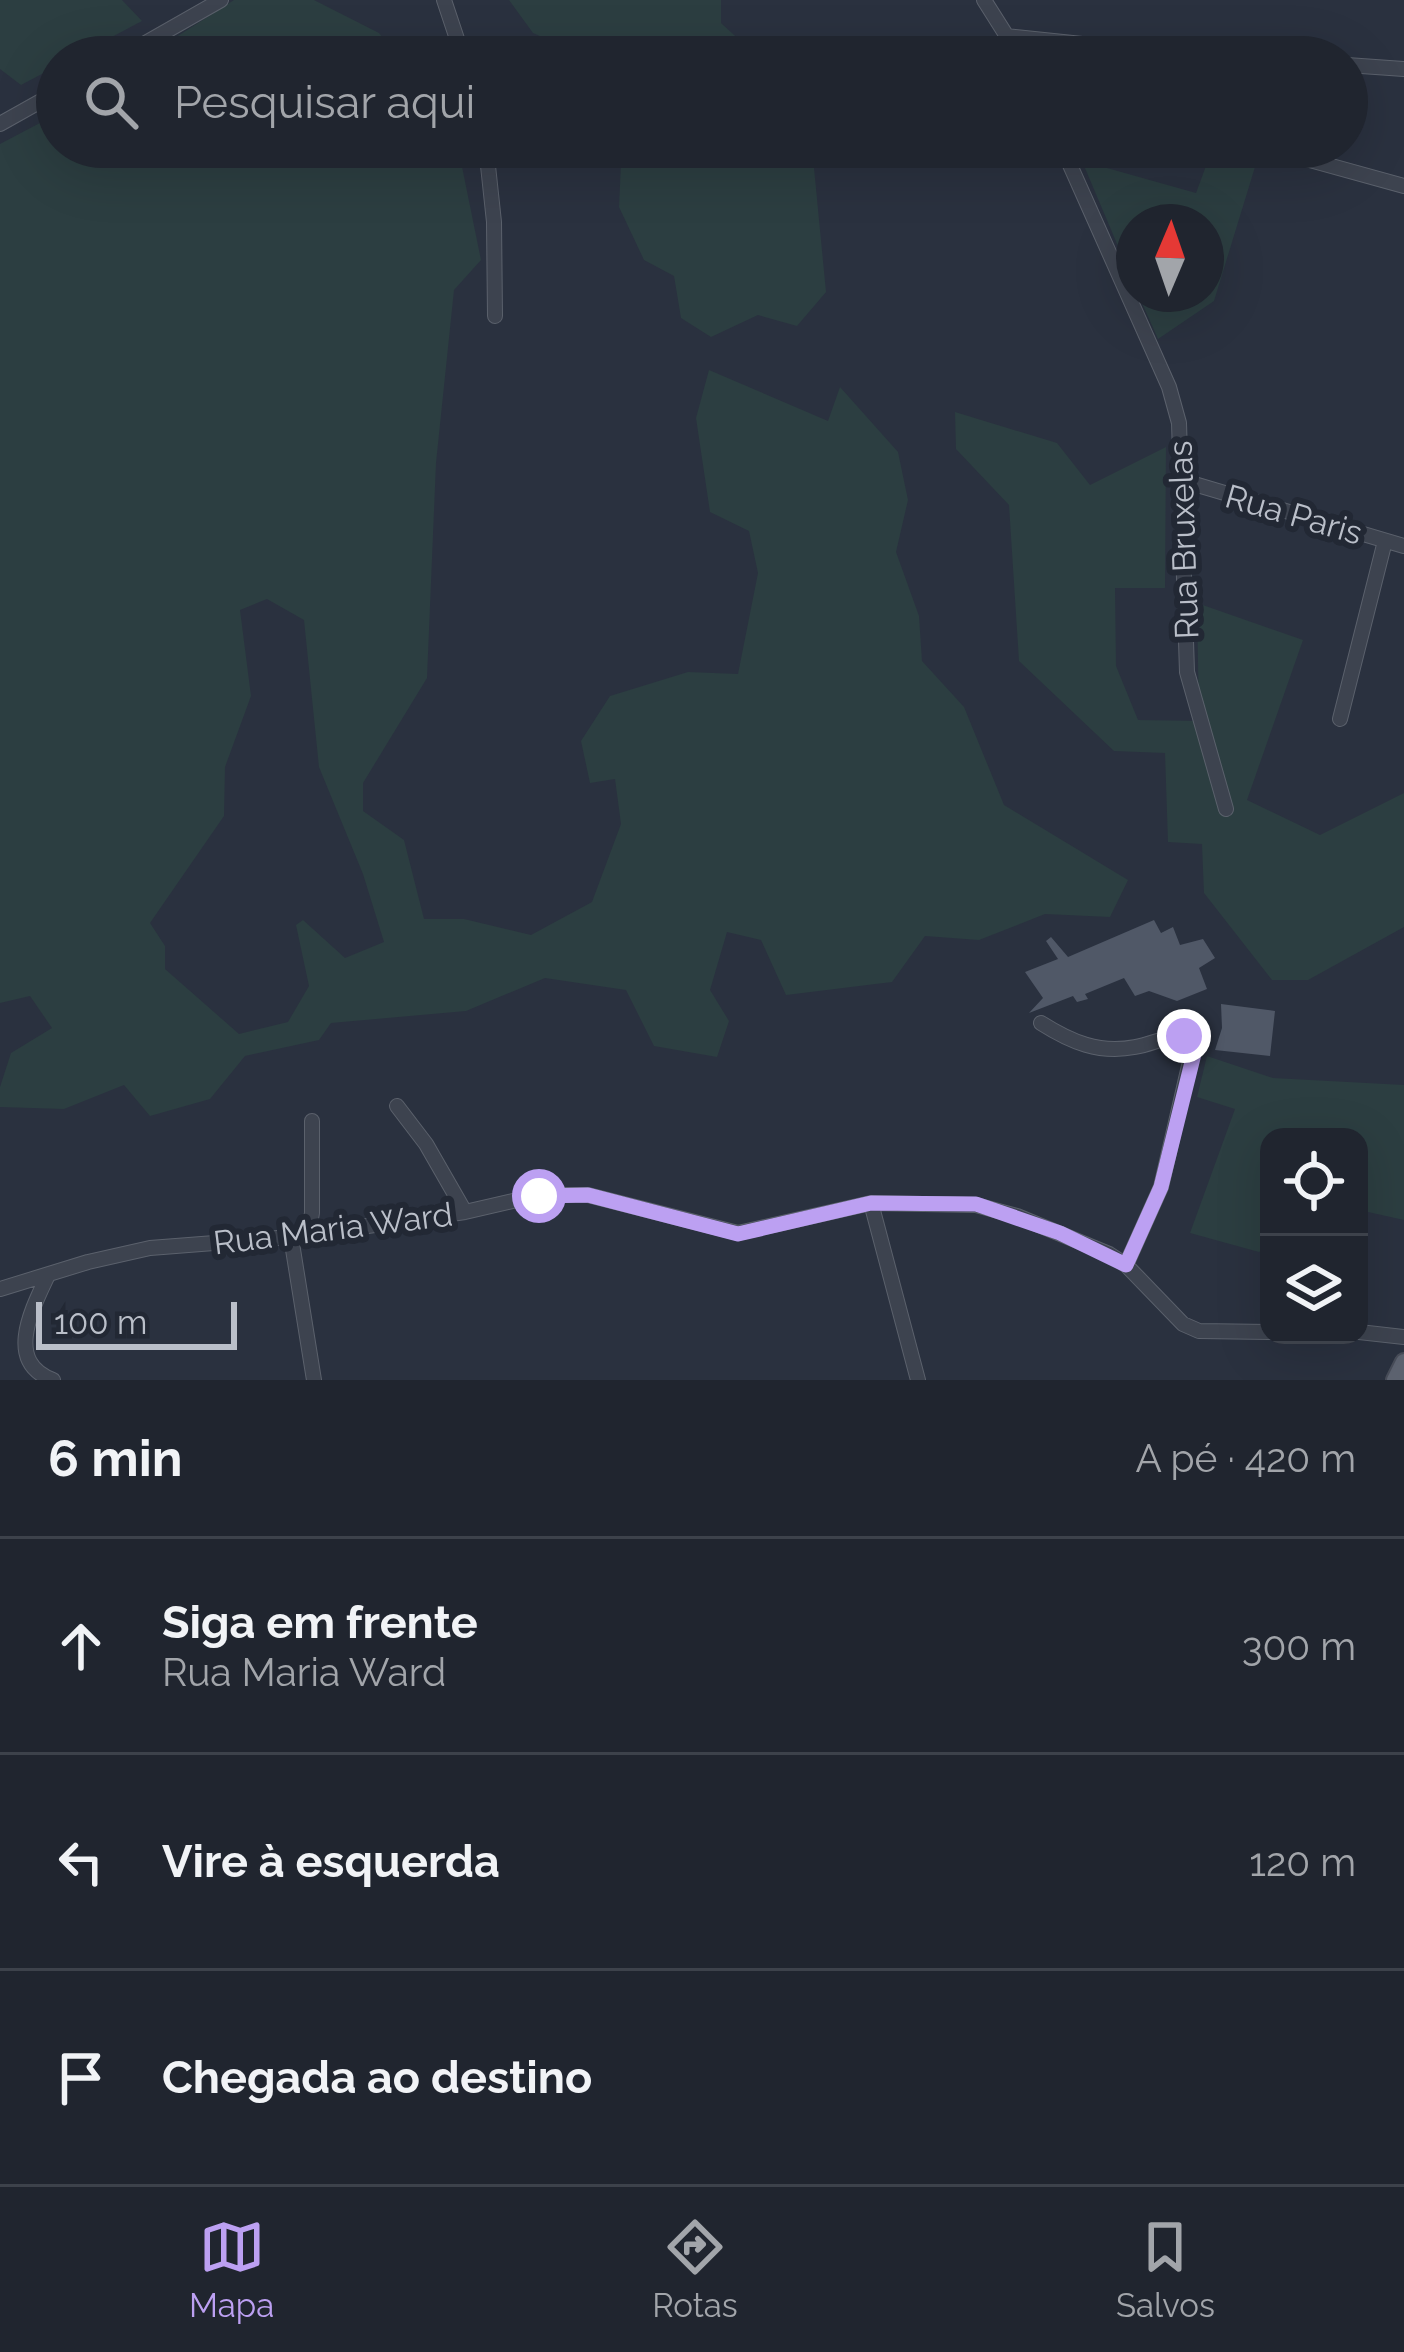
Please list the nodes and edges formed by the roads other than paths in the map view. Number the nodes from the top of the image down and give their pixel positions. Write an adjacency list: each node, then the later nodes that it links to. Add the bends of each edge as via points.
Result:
1 (221, 0): 4 (street)
2 (444, 0): 5 (street)
3 (984, 0): 6 (street)
4 (158, 36)
5 (456, 36)
6 (1006, 36)
7 (1368, 66): 8 (street)
8 (1404, 69)
9 (36, 104): 10 (street)
10 (0, 124)
11 (489, 168): 15 (street)
12 (1071, 168): 16 (street, Rua Bruxelas, via 1168,387)
13 (1339, 168): 14 (street)
14 (1404, 186)
15 (495, 316)
16 (1184, 482): 17 (street, Rua Paris); 20 (street, Rua Bruxelas, via 1187,672)
17 (1385, 541): 18 (street, Rua Paris); 19 (street)
18 (1404, 547)
19 (1340, 719)
20 (1226, 808)
21 (1041, 1023): 28 (street, via 1106,1050 1170,1036 1194,1044 1161,1187)
22 (397, 1106): 25 (street)
23 (311, 1121): 26 (street)
24 (871, 1203): 25 (street, Rua Maria Ward, via 738,1234 588,1195); 28 (street, Rua Maria Ward, via 976,1204); 37 (street)
25 (465, 1212): 26 (street, Rua Maria Ward)
26 (308, 1234): 27 (street, Rua Maria Ward)
27 (291, 1237): 29 (street, Rua Maria Ward, via 150,1248); 36 (street)
28 (1126, 1265): 31 (street, Rua Maria Ward, via 1183,1324)
29 (48, 1275): 30 (street, Rua Maria Ward); 35 (street, via 24,1353)
30 (0, 1289)
31 (1260, 1332)
32 (1368, 1333): 33 (street)
33 (1404, 1337)
34 (1404, 1361): 38 (main road)
35 (53, 1380)
36 (314, 1380)
37 (918, 1380)
38 (1395, 1380)

